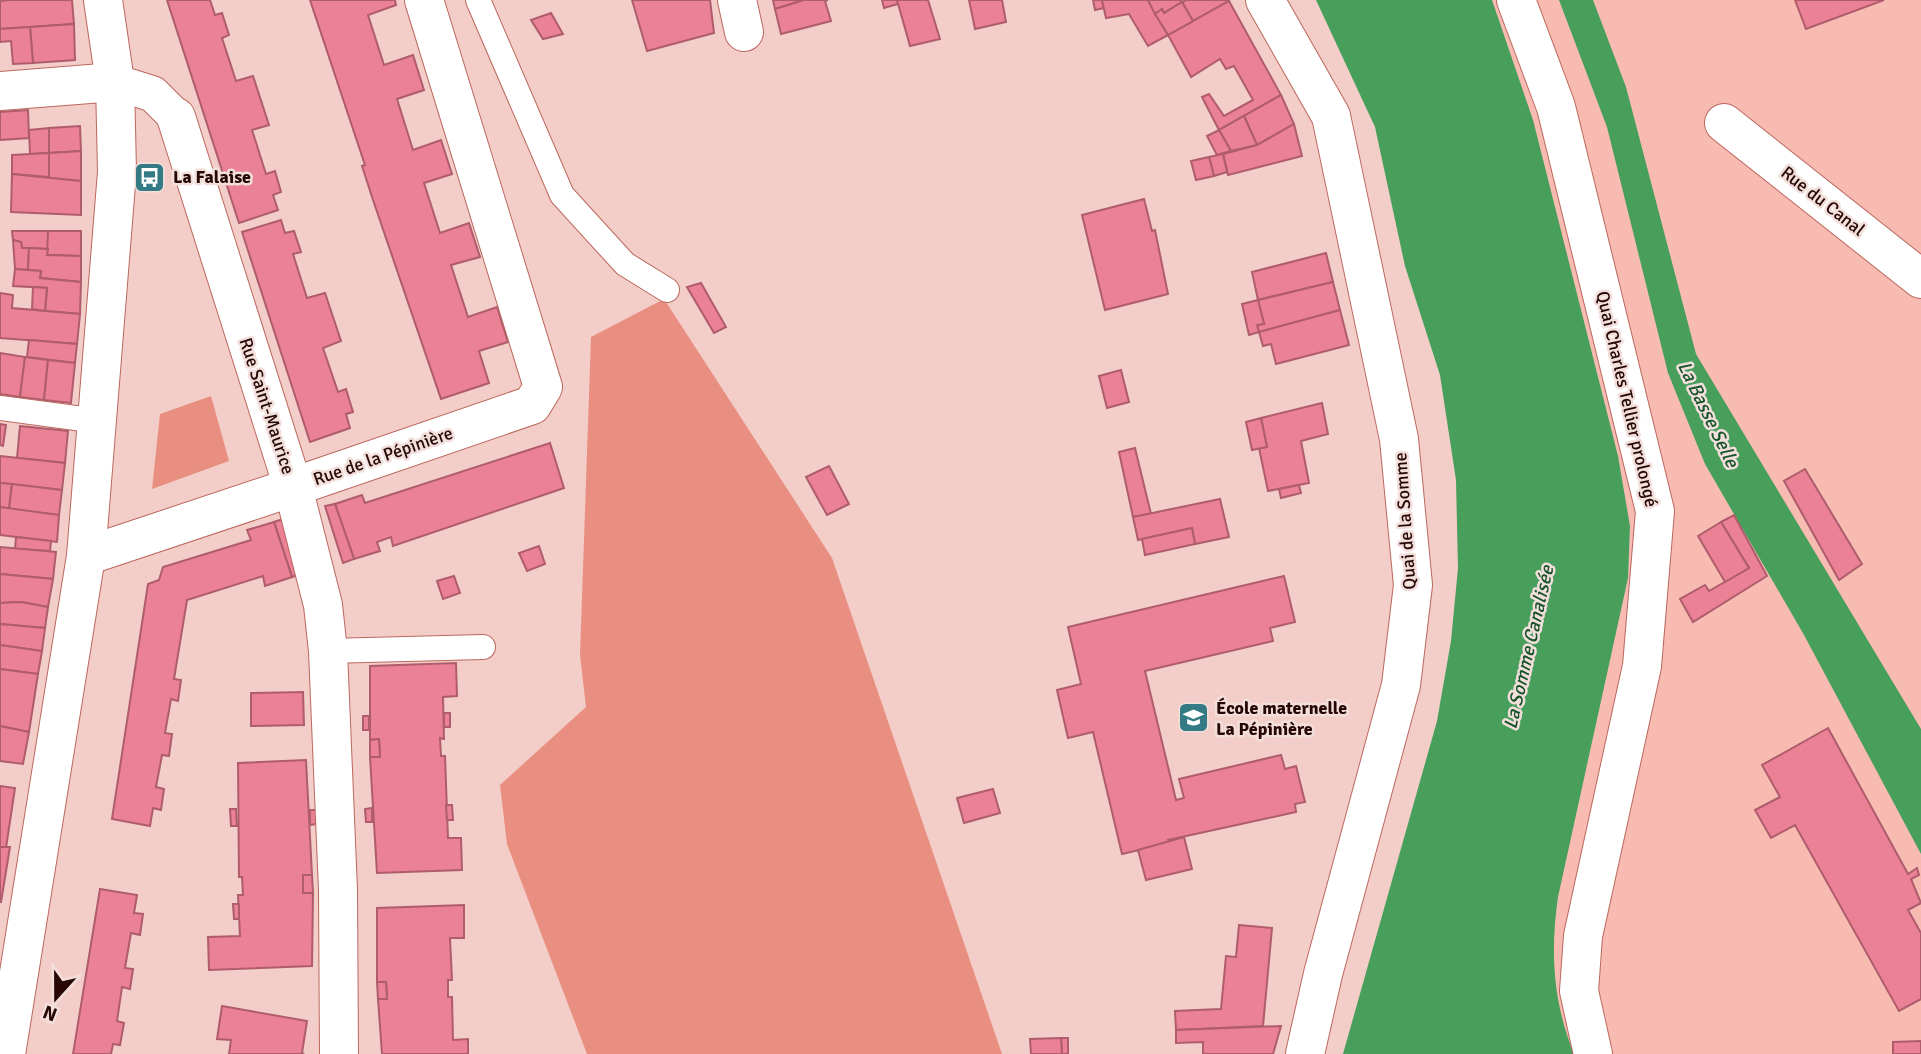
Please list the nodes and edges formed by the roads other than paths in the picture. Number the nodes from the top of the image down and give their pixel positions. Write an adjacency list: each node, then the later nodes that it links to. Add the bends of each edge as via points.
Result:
1 (103, 0): 6 (street)
2 (424, 0): 14 (street, Rue de la Pépinière, via 543,387 532,405)
3 (478, 0): 11 (lane, via 562,195 625,264)
4 (1265, 0): 20 (street, Quai de la Somme, via 1331,116 1399,439 1413,585 1401,685 1322,974)
5 (1516, 0): 21 (street, Quai Charles Tellier prolongé, via 1556,107 1655,511 1642,666 1583,936 1579,991)
6 (115, 82): 7 (street); 8 (street, via 153,94); 13 (street, via 117,172)
7 (0, 91)
8 (176, 117): 14 (street, Rue Saint-Maurice)
9 (1724, 123): 10 (street, Rue du Canal)
10 (1921, 279)
11 (667, 290)
12 (0, 408): 13 (lane)
13 (98, 421): 15 (street)
14 (293, 487): 15 (street, Rue Saint-Maurice); 17 (street, Rue de la Pépinière, via 324,605)
15 (86, 556): 18 (street)
16 (483, 647): 17 (lane)
17 (328, 651): 19 (street, Rue de la Pépinière)
18 (6, 1054)
19 (339, 1054)
20 (1305, 1054)
21 (1593, 1054)

